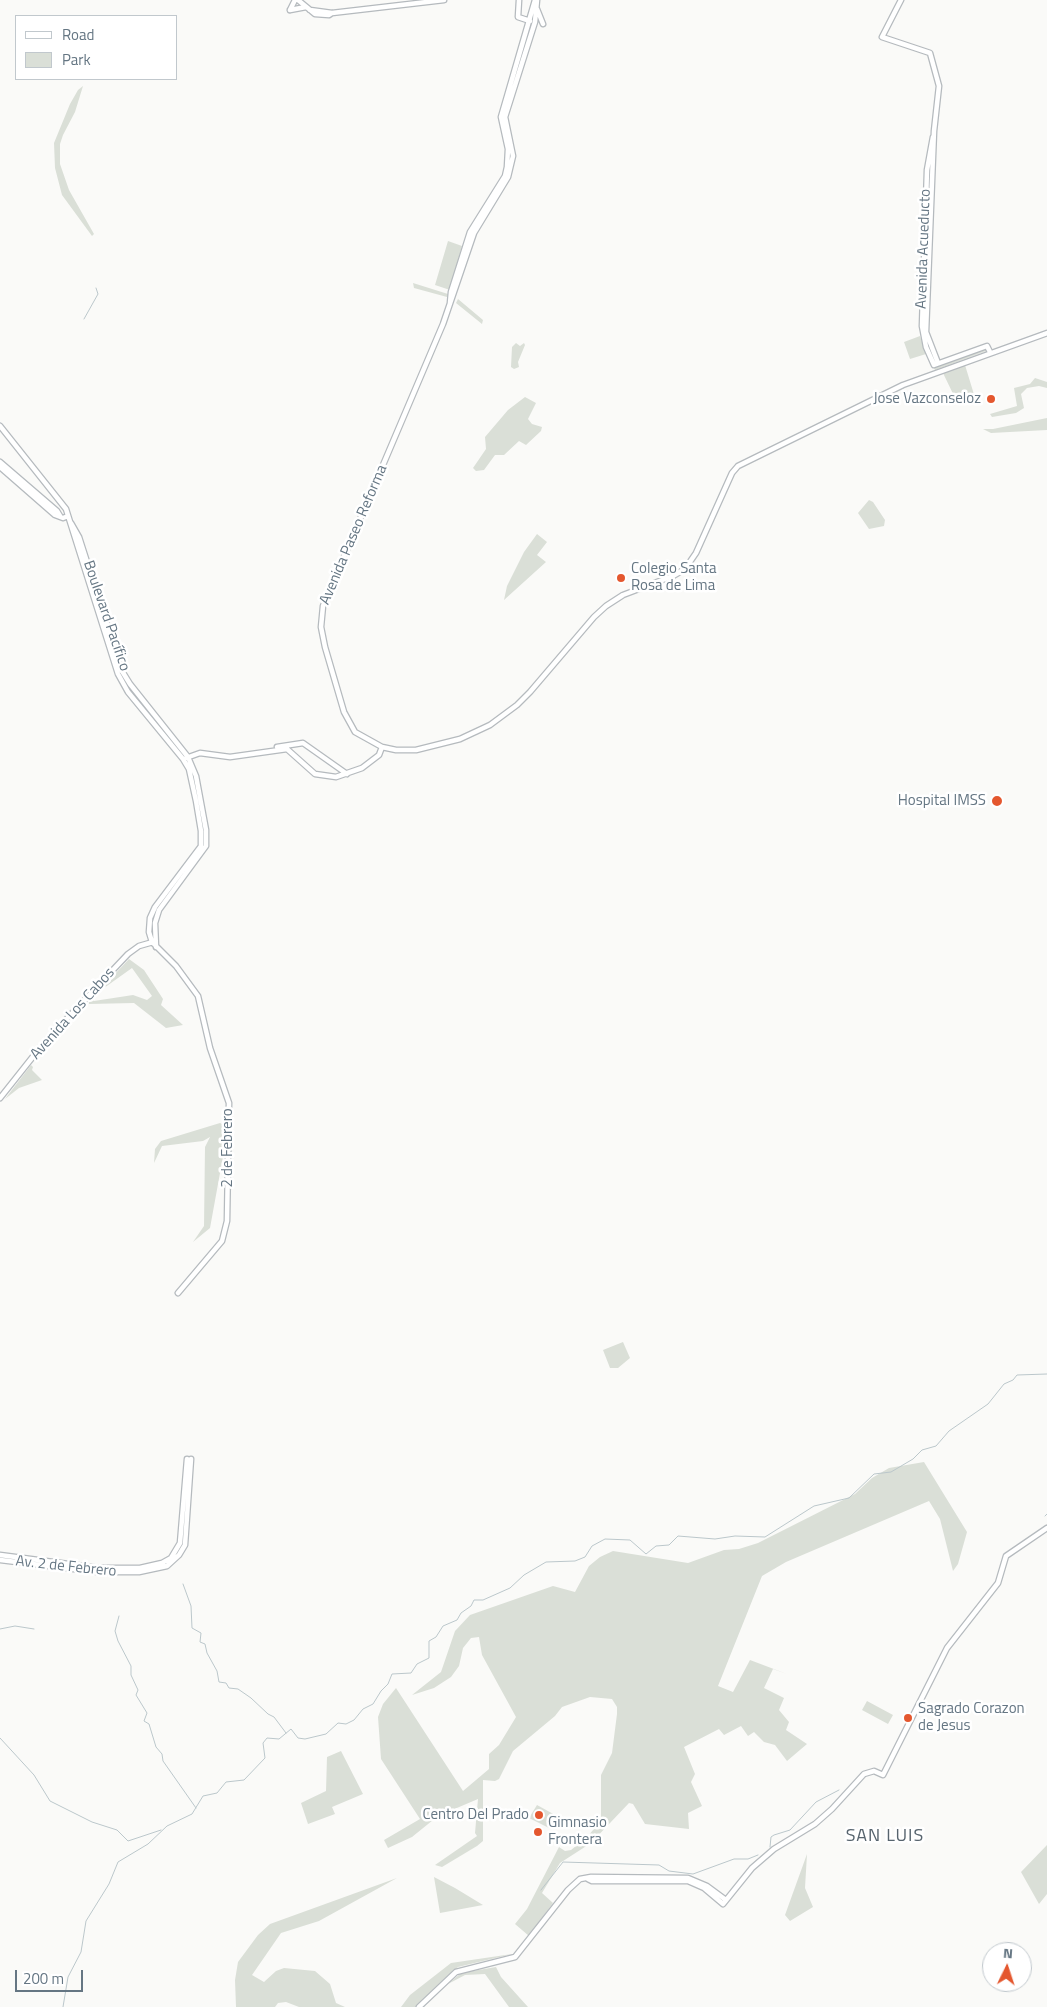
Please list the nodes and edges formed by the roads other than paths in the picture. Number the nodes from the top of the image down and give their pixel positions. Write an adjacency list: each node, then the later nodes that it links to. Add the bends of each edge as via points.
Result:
1 (297, 0): 6 (main road); 6 (main road, via 290,10)
2 (444, 0): 6 (main road, via 322,15)
3 (519, 0): 8 (main road, via 518,18)
4 (536, 0): 7 (main road); 8 (main road)
5 (901, 0): 11 (main road, Avenida Acueducto, via 882,37 925,50 932,58 939,86 934,131 926,332 936,364 987,346)
6 (309, 9)
7 (537, 10): 8 (main road); 9 (main road)
8 (532, 22): 18 (main road, Avenida Paseo Reforma, via 506,117 512,149 508,177 474,233 443,324 322,612 322,633 346,719 355,732)
9 (543, 24)
10 (1047, 333): 11 (main road, Avenida Paseo Reforma)
11 (990, 352): 18 (main road, Avenida Paseo Reforma, via 903,385 738,466 686,569 623,595 606,606 530,692 504,716 473,734 440,746 416,750)
12 (0, 426): 16 (main road, Boulevard Pacífico, via 66,509)
13 (0, 462): 15 (main road)
14 (0, 467): 15 (main road)
15 (60, 516): 16 (main road)
16 (68, 516): 19 (main road, Boulevard Pacífico, via 118,674 128,692)
17 (286, 747): 19 (main road, via 230,757 200,754); 20 (main road, via 303,743); 20 (main road, via 315,774 328,777)
18 (382, 747): 20 (main road, via 377,757)
19 (185, 758): 21 (main road, Boulevard Pacífico, via 196,801 200,846 150,918 149,932)
20 (347, 774)
21 (154, 942): 22 (main road, Avenida Los Cabos, via 139,946 128,954 43,1044); 23 (main road, 2 de Febrero, via 198,996 210,1048 230,1108 225,1235)
22 (0, 1098)
23 (178, 1293)
24 (1047, 1528): 27 (main road, via 1006,1556 998,1583 949,1645 883,1775 874,1771 864,1774 815,1824 774,1849 752,1868 724,1902 709,1890 683,1881 580,1879 515,1957 456,1972)
25 (0, 1555): 26 (main road, Av. 2 de Febrero, via 99,1568 140,1568 162,1563 171,1558 180,1543 189,1459 185,1544 167,1566 139,1572 98,1572)
26 (0, 1560)
27 (419, 2007)

